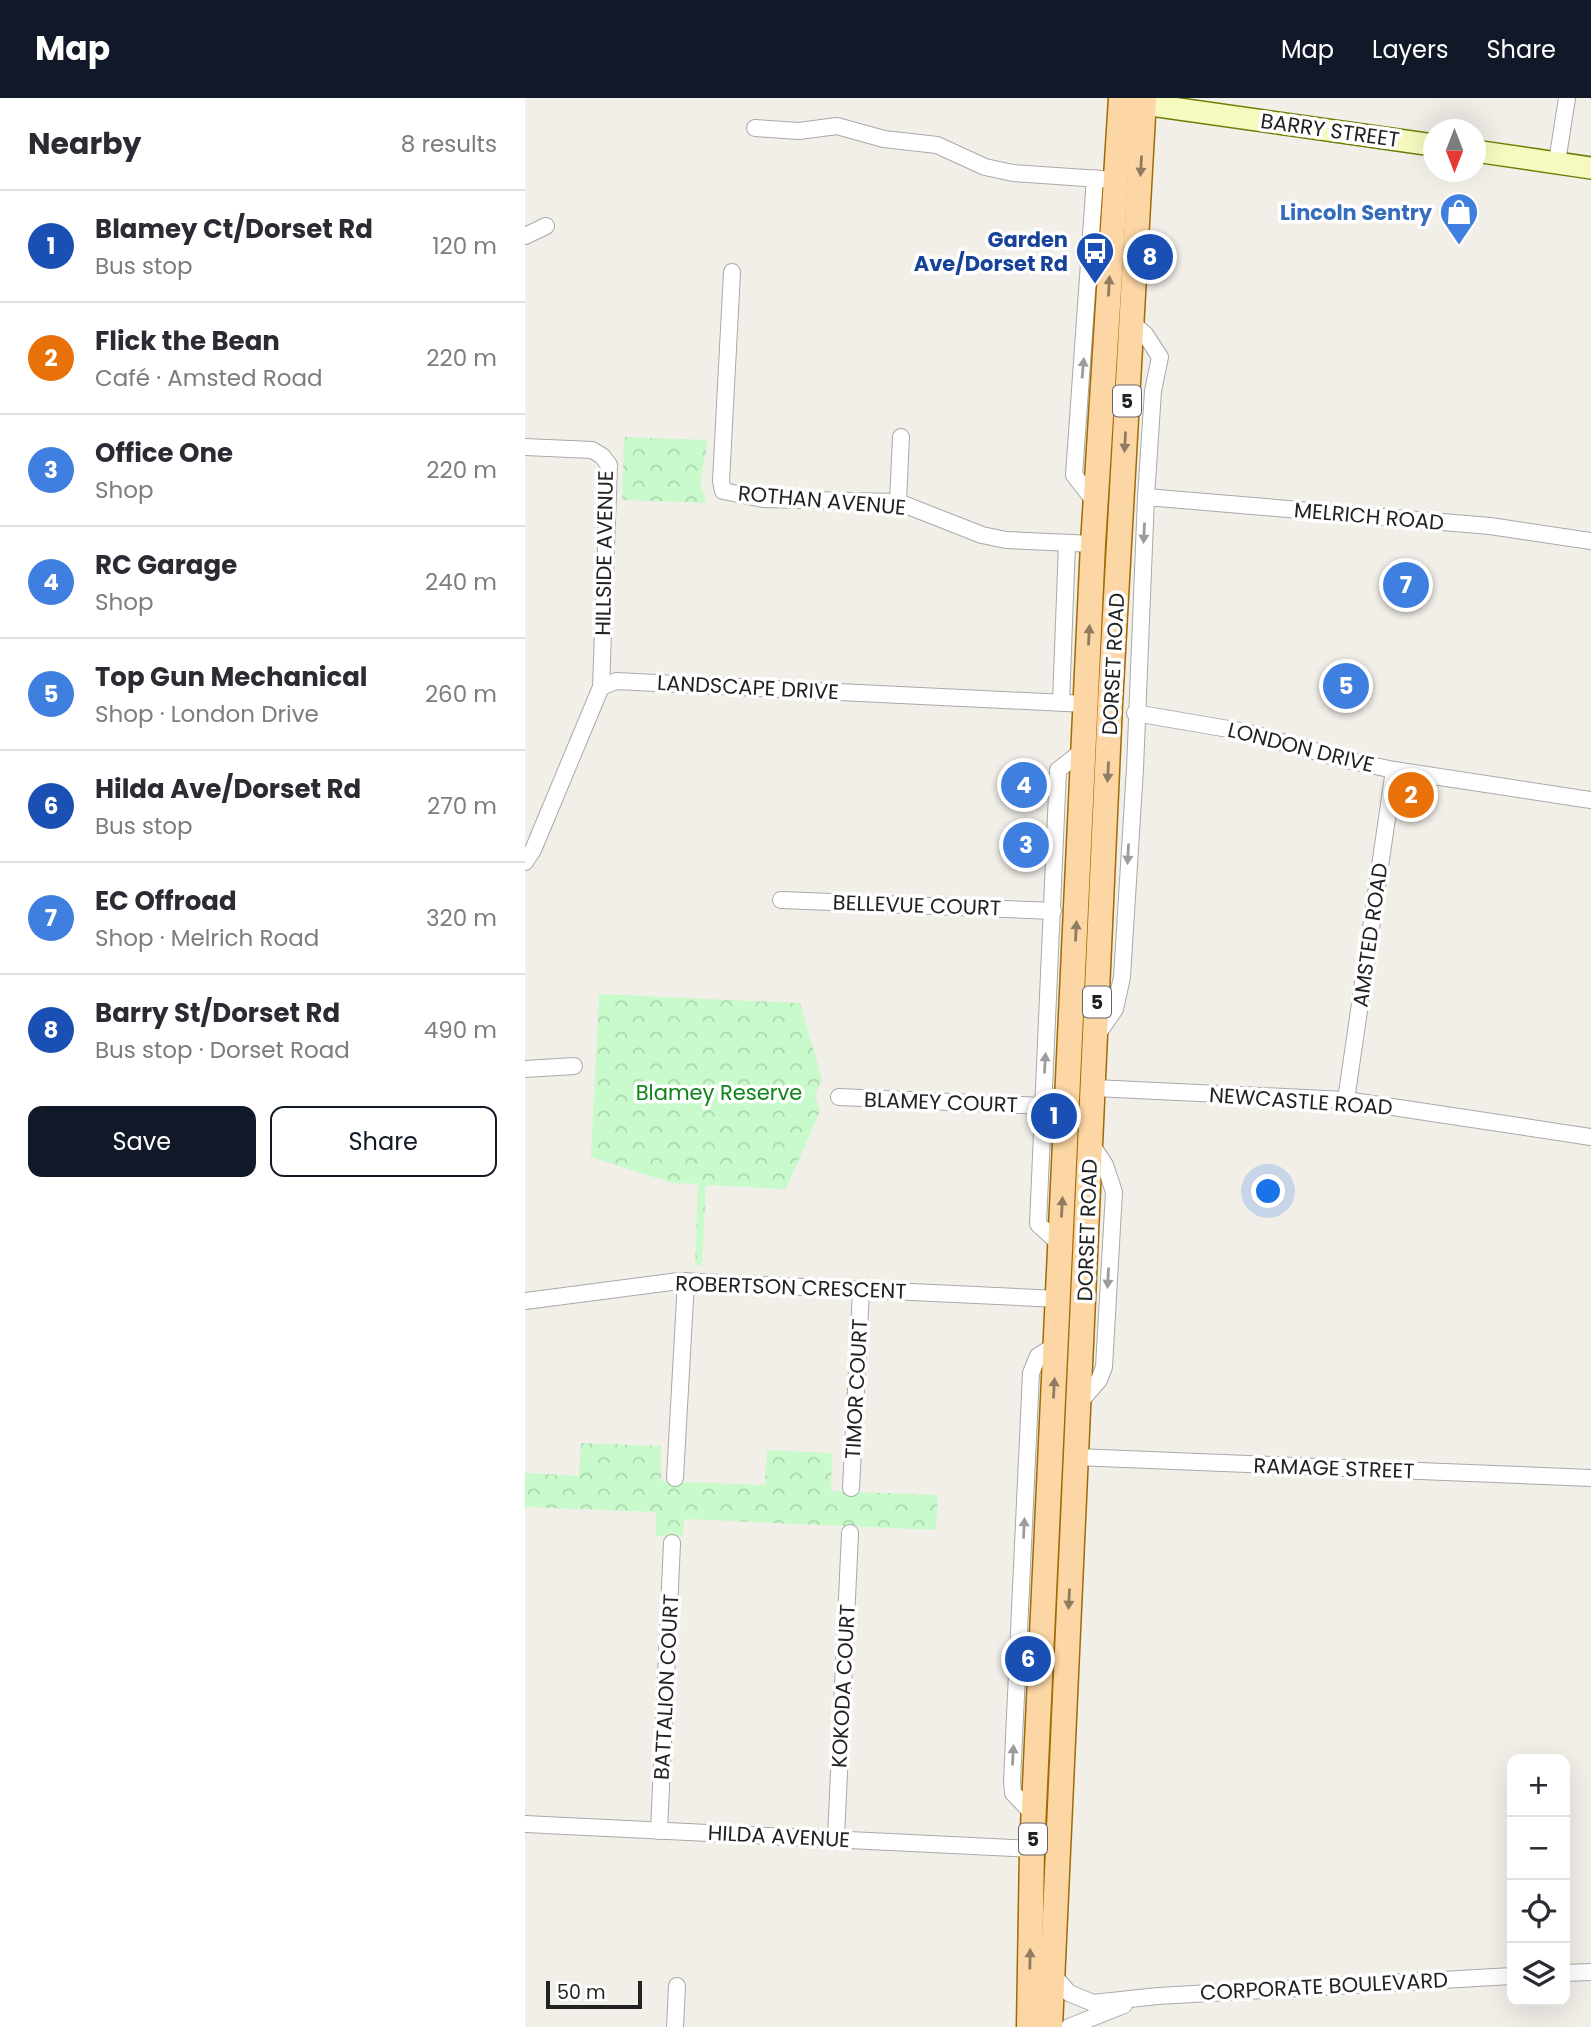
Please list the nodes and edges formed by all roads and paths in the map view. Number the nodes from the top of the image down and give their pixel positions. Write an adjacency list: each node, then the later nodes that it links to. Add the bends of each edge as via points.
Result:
1 (1567, 98): 6 (street)
2 (1132, 100): 4 (main road, BARRY STREET); 8 (main road, DORSET ROAD / 5); 12 (main road, DORSET ROAD / 5, one-way to 12)
3 (755, 128): 8 (street, via 799,131 837,126 884,139 937,145 985,167 1013,173)
4 (1423, 144)
5 (1486, 152): 6 (main road)
6 (1557, 162): 7 (main road)
7 (1591, 168)
8 (1105, 179): 13 (main road, DORSET ROAD / 5, one-way to 8); 18 (street, one-way to 8, via 1074,475)
9 (546, 226): 10 (street)
10 (525, 236)
11 (733, 272): 17 (street, ROTHAN AVENUE, via 723,491 763,499)
12 (1132, 323): 13 (main road); 16 (street, via 1160,357 1153,391); 24 (main road, DORSET ROAD / 5, one-way to 24)
13 (1106, 333): 18 (main road, DORSET ROAD / 5)
14 (901, 437): 17 (street)
15 (525, 447): 22 (street, HILLSIDE AVENUE, via 592,450 609,465)
16 (1146, 497): 19 (street, MELRICH ROAD, via 1490,526); 25 (street, one-way to 25)
17 (898, 502): 20 (street, ROTHAN AVENUE, via 982,535)
18 (1095, 502): 21 (main road, DORSET ROAD / 5)
19 (1591, 541)
20 (1067, 543): 21 (street, ROTHAN AVENUE); 23 (street)
21 (1093, 544): 24 (main road, DORSET ROAD / 5, one-way to 21)
22 (601, 687): 23 (street, LANDSCAPE DRIVE, via 616,681); 29 (street)
23 (1061, 703): 24 (street, LANDSCAPE DRIVE)
24 (1098, 704): 26 (main road, DORSET ROAD / 5); 34 (main road, DORSET ROAD / 5, one-way to 34)
25 (1135, 713): 27 (street, LONDON DRIVE, via 1246,732); 34 (street, one-way to 34, via 1122,977 1115,1009)
26 (1084, 750): 31 (street, via 1058,770); 33 (main road, DORSET ROAD / 5, one-way to 26)
27 (1394, 770): 28 (street, LONDON DRIVE); 39 (street, AMSTED ROAD)
28 (1591, 800)
29 (525, 862)
30 (781, 900): 31 (street, BELLEVUE COURT)
31 (1053, 911): 32 (street)
32 (1052, 944): 33 (street); 40 (street, one-way to 32)
33 (1073, 989): 43 (main road, DORSET ROAD / 5, one-way to 33)
34 (1095, 1037): 37 (main road, DORSET ROAD / 5)
35 (574, 1066): 36 (street)
36 (525, 1069)
37 (1094, 1088): 39 (street, NEWCASTLE ROAD); 42 (main road, DORSET ROAD / 5)
38 (839, 1097): 40 (street, BLAMEY COURT)
39 (1346, 1100): 41 (street, NEWCASTLE ROAD)
40 (1043, 1106): 43 (street, via 1038,1224)
41 (1591, 1137)
42 (1090, 1142): 47 (main road, DORSET ROAD / 5); 50 (street, one-way to 50, via 1105,1165 1114,1192 1104,1367)
43 (1060, 1244): 46 (main road, DORSET ROAD / 5)
44 (686, 1281): 45 (street, ROBERTSON CRESCENT); 48 (street, ROBERTSON CRESCENT); 53 (street)
45 (861, 1290): 46 (street, ROBERTSON CRESCENT); 55 (street, TIMOR COURT)
46 (1058, 1299): 47 (main road); 49 (main road, DORSET ROAD / 5)
47 (1084, 1300): 50 (main road, DORSET ROAD / 5)
48 (525, 1301)
49 (1056, 1345): 51 (main road, DORSET ROAD / 5, one-way to 49); 60 (street, one-way to 49, via 1013,1793 1013,1754 1031,1373 1038,1356)
50 (1079, 1402): 52 (main road, DORSET ROAD / 5)
51 (1051, 1456): 52 (main road); 59 (main road, DORSET ROAD / 5)
52 (1076, 1457): 54 (street, RAMAGE STREET); 58 (main road, DORSET ROAD / 5, one-way to 58)
53 (675, 1478)
54 (1591, 1478)
55 (851, 1488)
56 (850, 1533): 63 (street, KOKODA COURT)
57 (672, 1543): 62 (street, BATTALION COURT)
58 (1068, 1634): 59 (main road); 65 (main road, DORSET ROAD / 5)
59 (1042, 1650): 60 (main road, DORSET ROAD / 5)
60 (1034, 1815): 64 (main road, DORSET ROAD / 5)
61 (525, 1825): 62 (street, HILDA AVENUE)
62 (659, 1830): 63 (street, HILDA AVENUE)
63 (836, 1839): 64 (street, HILDA AVENUE)
64 (1032, 1849): 65 (main road); 73 (main road, DORSET ROAD / 5, one-way to 64)
65 (1058, 1850): 68 (main road, DORSET ROAD / 5)
66 (1591, 1972): 67 (street)
67 (1570, 1973)
68 (1053, 1975): 71 (street, CORPORATE BOULEVARD, via 1069,1993 1093,2003); 74 (main road, DORSET ROAD / 5)
69 (1507, 1976): 71 (street, CORPORATE BOULEVARD)
70 (677, 1986): 72 (street)
71 (1136, 2000): 75 (street, CORPORATE BOULEVARD)
72 (675, 2027)
73 (1029, 2027)
74 (1050, 2027)
75 (1069, 2027)

